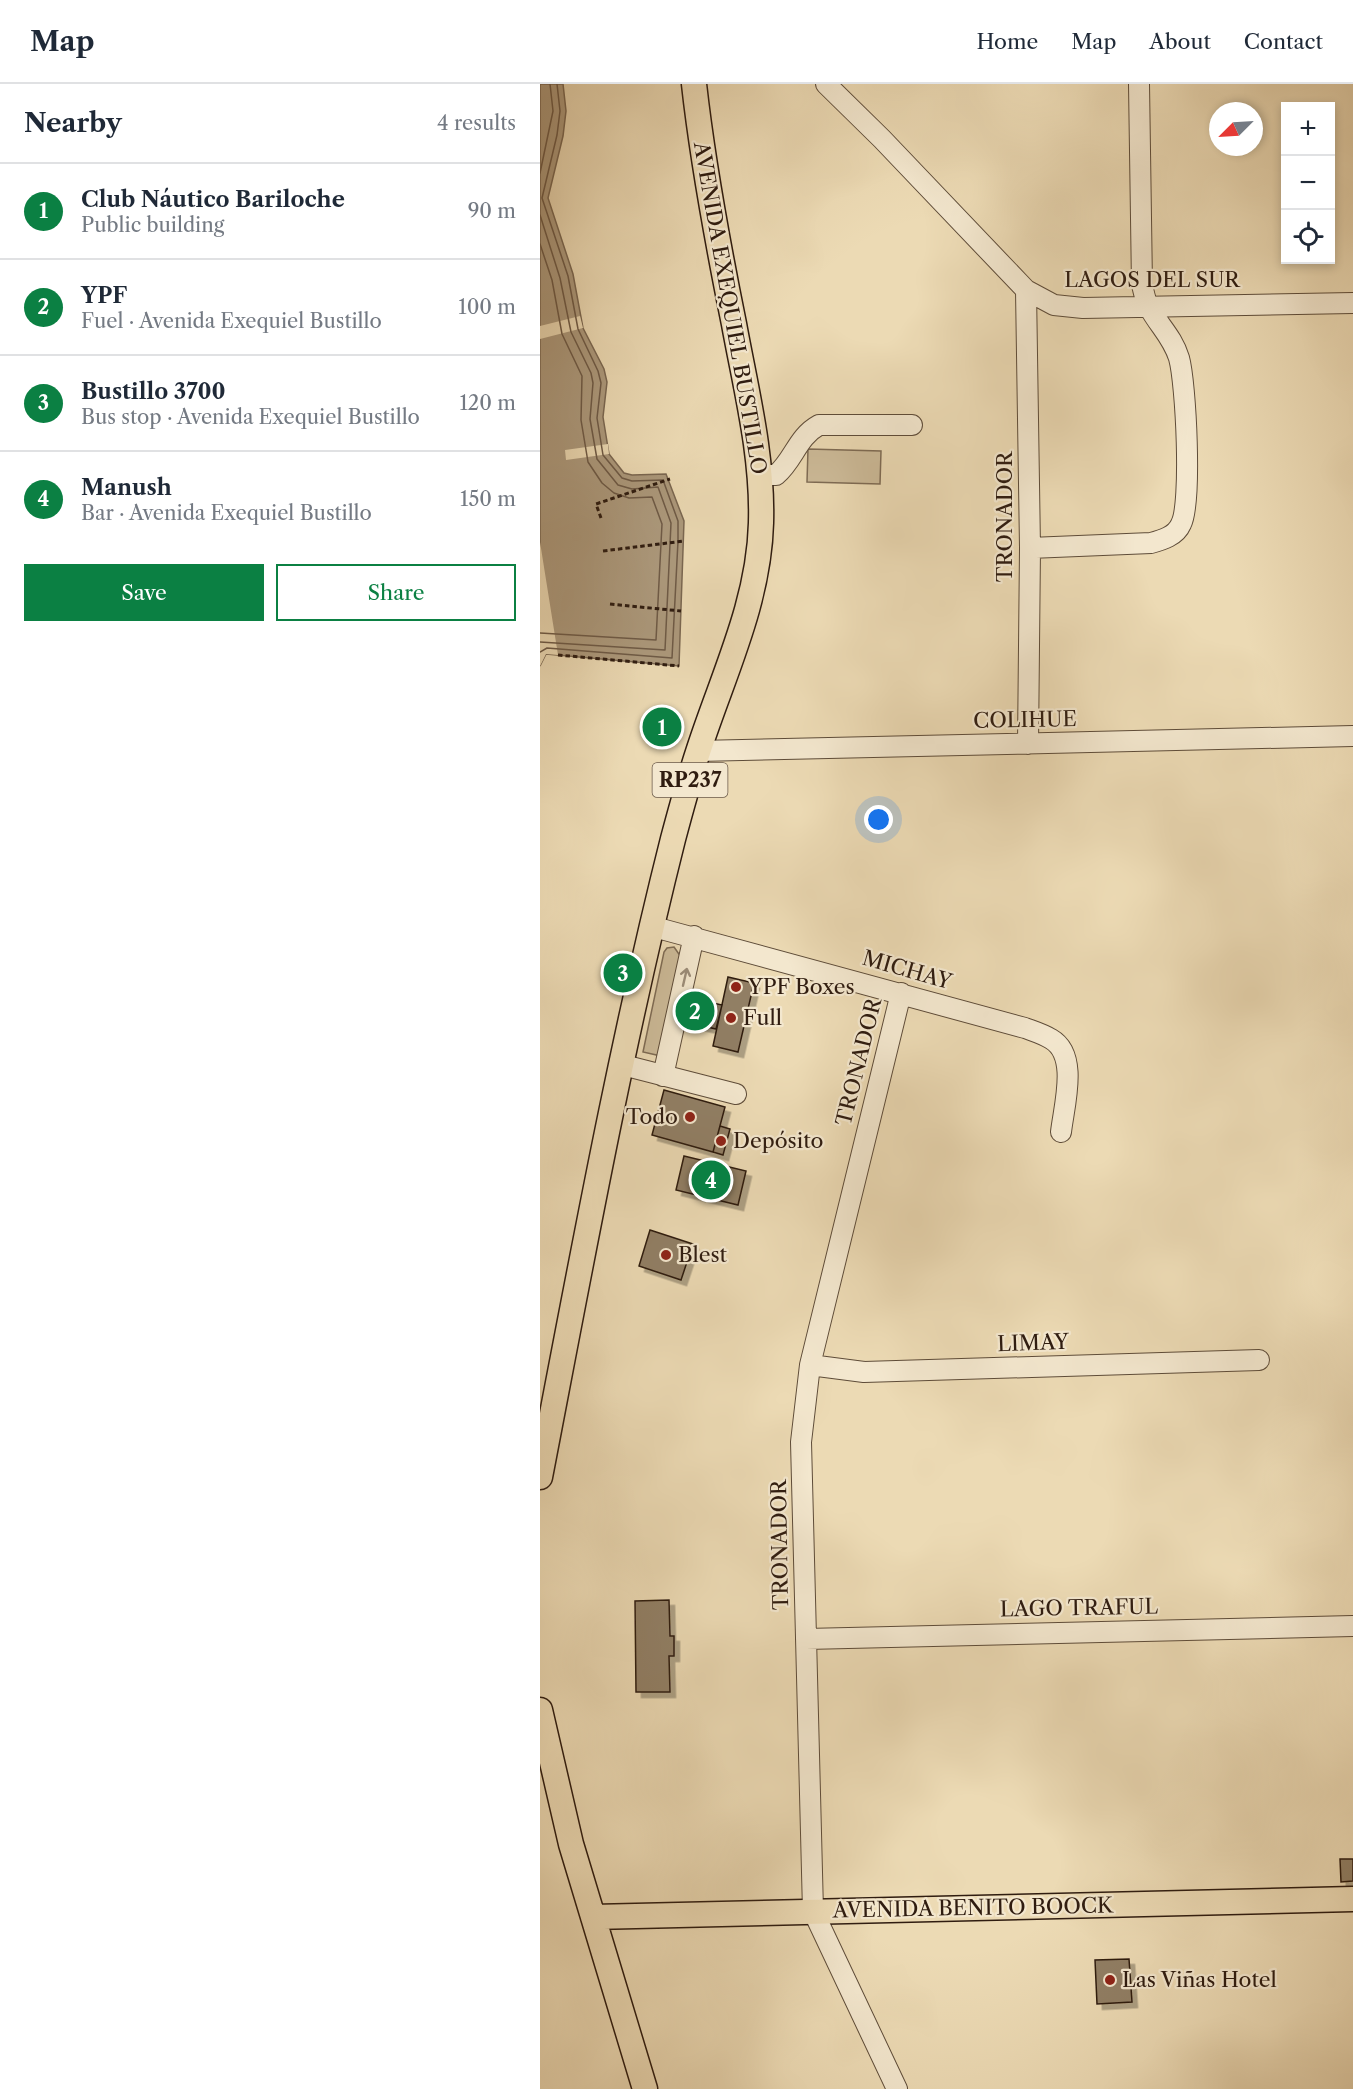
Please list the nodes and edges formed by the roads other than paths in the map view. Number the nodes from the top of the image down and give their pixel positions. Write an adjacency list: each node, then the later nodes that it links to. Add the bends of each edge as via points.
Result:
1 (694, 84): 8 (main road, AVENIDA EXEQUIEL BUSTILLO / RP237)
2 (826, 84): 4 (street, LAGOS DEL SUR)
3 (1139, 84): 6 (street, via 1142,285)
4 (1026, 290): 6 (street, LAGOS DEL SUR, via 1054,304 1083,308); 9 (street, TRONADOR)
5 (1353, 303): 6 (street, LAGOS DEL SUR)
6 (1148, 306): 9 (street, via 1171,337 1184,385 1187,428 1181,524 1167,538 1151,543)
7 (912, 424): 8 (street, via 819,425 797,444 788,465 776,475)
8 (760, 475): 12 (main road, AVENIDA EXEQUIEL BUSTILLO / RP237, via 757,568 742,628)
9 (1030, 548): 11 (street, TRONADOR)
10 (1353, 736): 11 (street, COLIHUE)
11 (1028, 744): 12 (street, COLIHUE)
12 (698, 751): 13 (main road, AVENIDA EXEQUIEL BUSTILLO / RP237)
13 (654, 927): 14 (street, MICHAY); 16 (main road, AVENIDA EXEQUIEL BUSTILLO / RP237)
14 (694, 936): 15 (street, MICHAY); 17 (street, one-way to 14)
15 (901, 993): 19 (street, MICHAY, via 1053,1039 1065,1053 1067,1070); 21 (street, TRONADOR)
16 (623, 1065): 17 (street); 22 (main road, AVENIDA EXEQUIEL BUSTILLO / RP237)
17 (663, 1076): 18 (street)
18 (736, 1094)
19 (1061, 1132)
20 (1259, 1360): 21 (street, LIMAY, via 864,1372)
21 (810, 1365): 24 (street, TRONADOR, via 801,1442)
22 (540, 1477)
23 (1353, 1626): 24 (street, LAGO TRAFUL)
24 (807, 1639): 27 (street, TRONADOR)
25 (540, 1710): 28 (main road, via 571,1844)
26 (1353, 1899): 27 (main road, AVENIDA BENITO BOOCK)
27 (813, 1911): 28 (main road, AVENIDA BENITO BOOCK); 30 (street, TRONADOR)
28 (593, 1917): 29 (main road)
29 (645, 2089)
30 (897, 2089)

